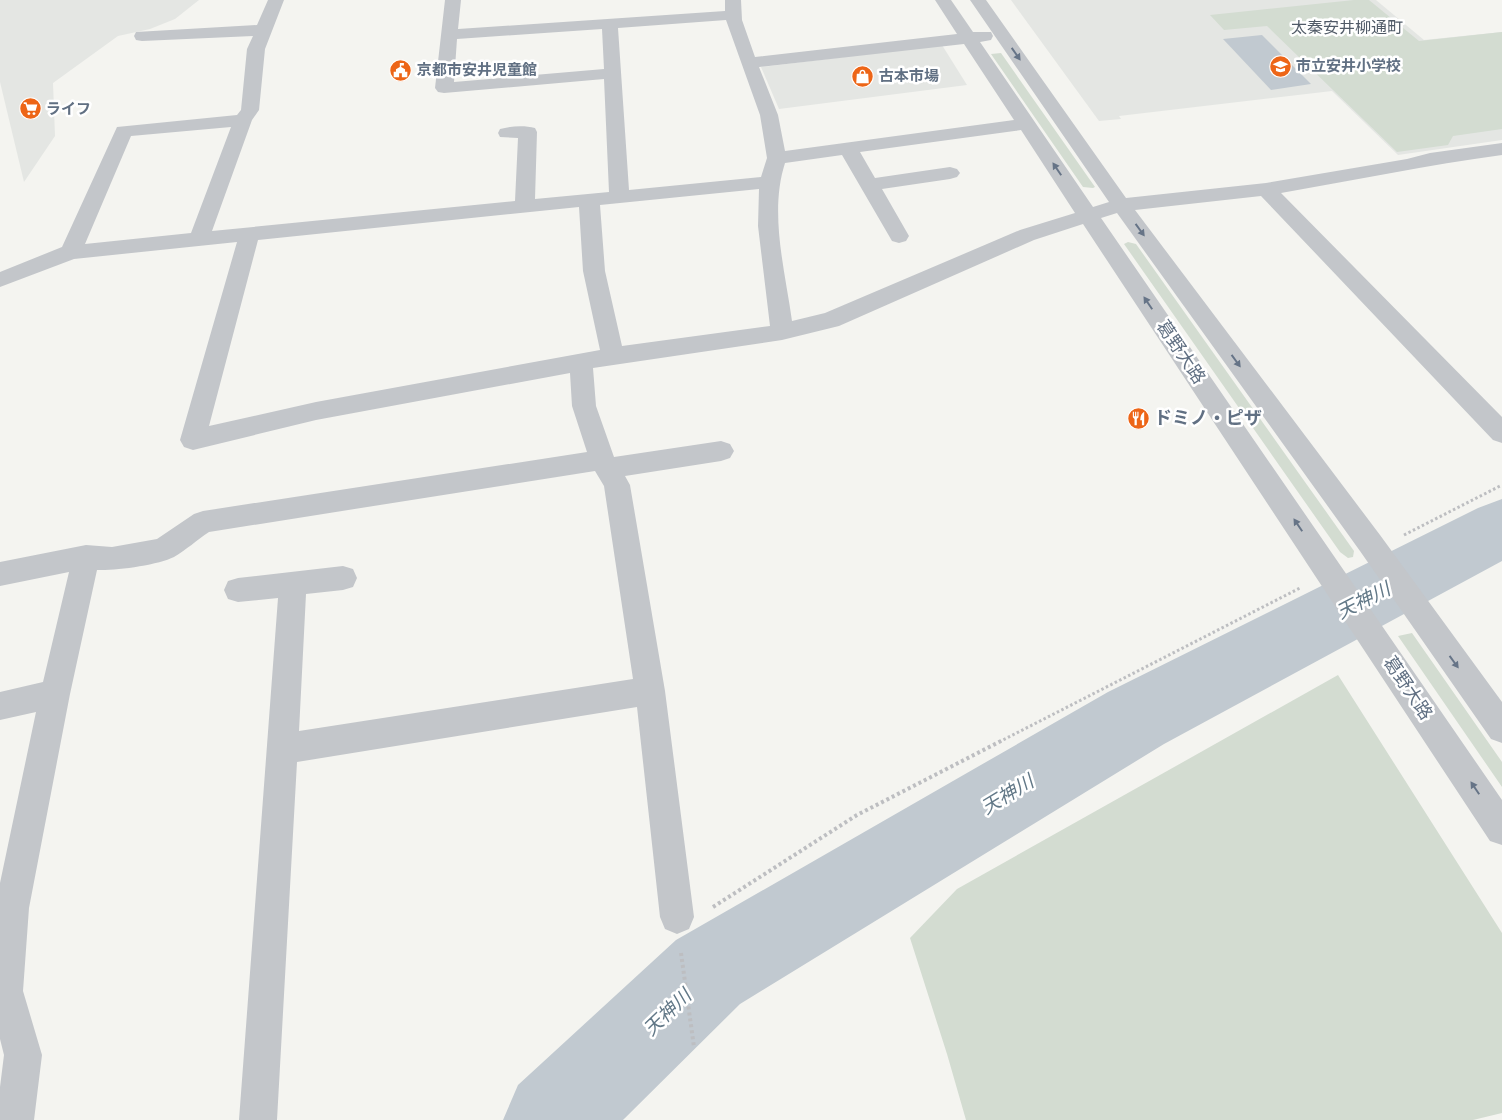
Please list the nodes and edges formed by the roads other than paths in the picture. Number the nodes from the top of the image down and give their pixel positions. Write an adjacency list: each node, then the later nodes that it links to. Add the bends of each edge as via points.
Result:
1 (276, 0): 7 (street)
2 (454, 0): 10 (street)
3 (943, 0): 11 (street, 葛野大路)
4 (978, 0): 8 (street)
5 (733, 8): 6 (street); 12 (street)
6 (610, 25): 10 (street); 13 (street)
7 (264, 30): 9 (street); 14 (street, via 256,49 250,110)
8 (1003, 34): 11 (street); 26 (street, one-way to 26)
9 (142, 36)
10 (449, 36): 13 (street, via 444,88)
11 (969, 38): 12 (street); 15 (street, 葛野大路)
12 (750, 63): 19 (street, via 770,115)
13 (613, 74): 24 (street)
14 (243, 120): 31 (street); 32 (street, via 124,131)
15 (1026, 124): 17 (street); 28 (street, 葛野大路, one-way to 15)
16 (507, 133): 27 (street, via 528,132)
17 (848, 148): 19 (street); 22 (street)
18 (1502, 149): 23 (street)
19 (777, 158): 21 (street)
20 (950, 173): 22 (street)
21 (769, 182): 24 (street); 34 (street, via 768,226)
22 (870, 185): 30 (street)
23 (1266, 189): 26 (street); 37 (street)
24 (619, 197): 25 (street)
25 (589, 200): 27 (street); 35 (street, via 594,271)
26 (1121, 205): 28 (street); 48 (street, one-way to 48)
27 (525, 206): 29 (street)
28 (1090, 216): 34 (street, via 1027,235 831,320); 50 (street, 葛野大路, one-way to 28)
29 (249, 234): 31 (street); 36 (street, via 193,440 316,411)
30 (900, 236)
31 (199, 238): 32 (street)
32 (71, 252): 33 (street)
33 (0, 280)
34 (782, 332): 35 (street)
35 (612, 356): 36 (street)
36 (581, 364): 39 (street, via 584,406)
37 (1502, 433)
38 (721, 451): 39 (street)
39 (605, 464): 40 (street, via 203,522 163,548 112,559); 45 (street, via 617,485)
40 (86, 557): 41 (street); 46 (street)
41 (0, 574)
42 (343, 578): 43 (street)
43 (293, 584): 44 (street); 49 (street)
44 (238, 590)
45 (650, 691): 49 (street); 52 (street)
46 (55, 694): 47 (street); 51 (street)
47 (0, 706)
48 (1502, 728)
49 (282, 749): 54 (street)
50 (1502, 829)
51 (6, 910): 53 (street, via 5,991 23,1055)
52 (678, 930)
53 (15, 1120)
54 (258, 1120)

